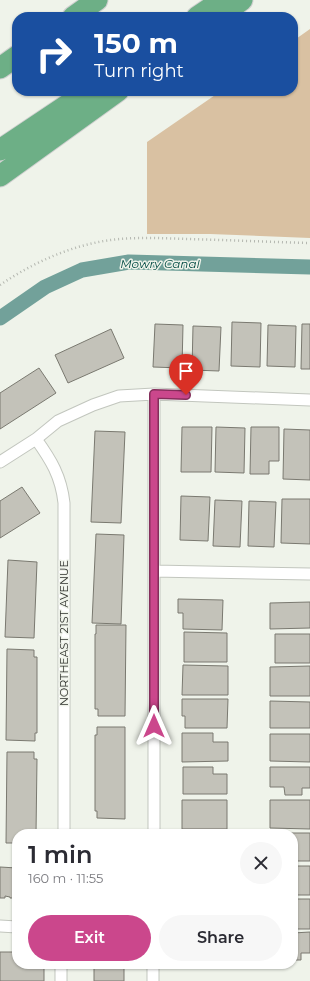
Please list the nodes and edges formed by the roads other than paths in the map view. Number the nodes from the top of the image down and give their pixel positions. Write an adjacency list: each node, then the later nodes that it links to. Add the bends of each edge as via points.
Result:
1 (97, 0): 4 (highway)
2 (222, 0): 5 (highway)
3 (242, 0): 6 (highway)
4 (80, 12)
5 (204, 12)
6 (226, 12)
7 (12, 60): 8 (highway)
8 (0, 68)
9 (81, 96): 11 (highway)
10 (111, 96): 12 (highway)
11 (0, 150)
12 (0, 176)
13 (154, 394): 14 (street); 15 (street, via 119,396 93,405 58,421); 17 (street)
14 (310, 400)
15 (36, 439): 16 (street); 19 (street, NORTHEAST 21ST AVENUE, via 55,469 64,503)
16 (0, 462)
17 (154, 571): 18 (street); 20 (street)
18 (310, 574)
19 (64, 829)
20 (154, 829)
21 (0, 926): 22 (street)
22 (12, 927)
23 (61, 969): 25 (street)
24 (153, 969): 26 (street)
25 (61, 981)
26 (153, 981)

